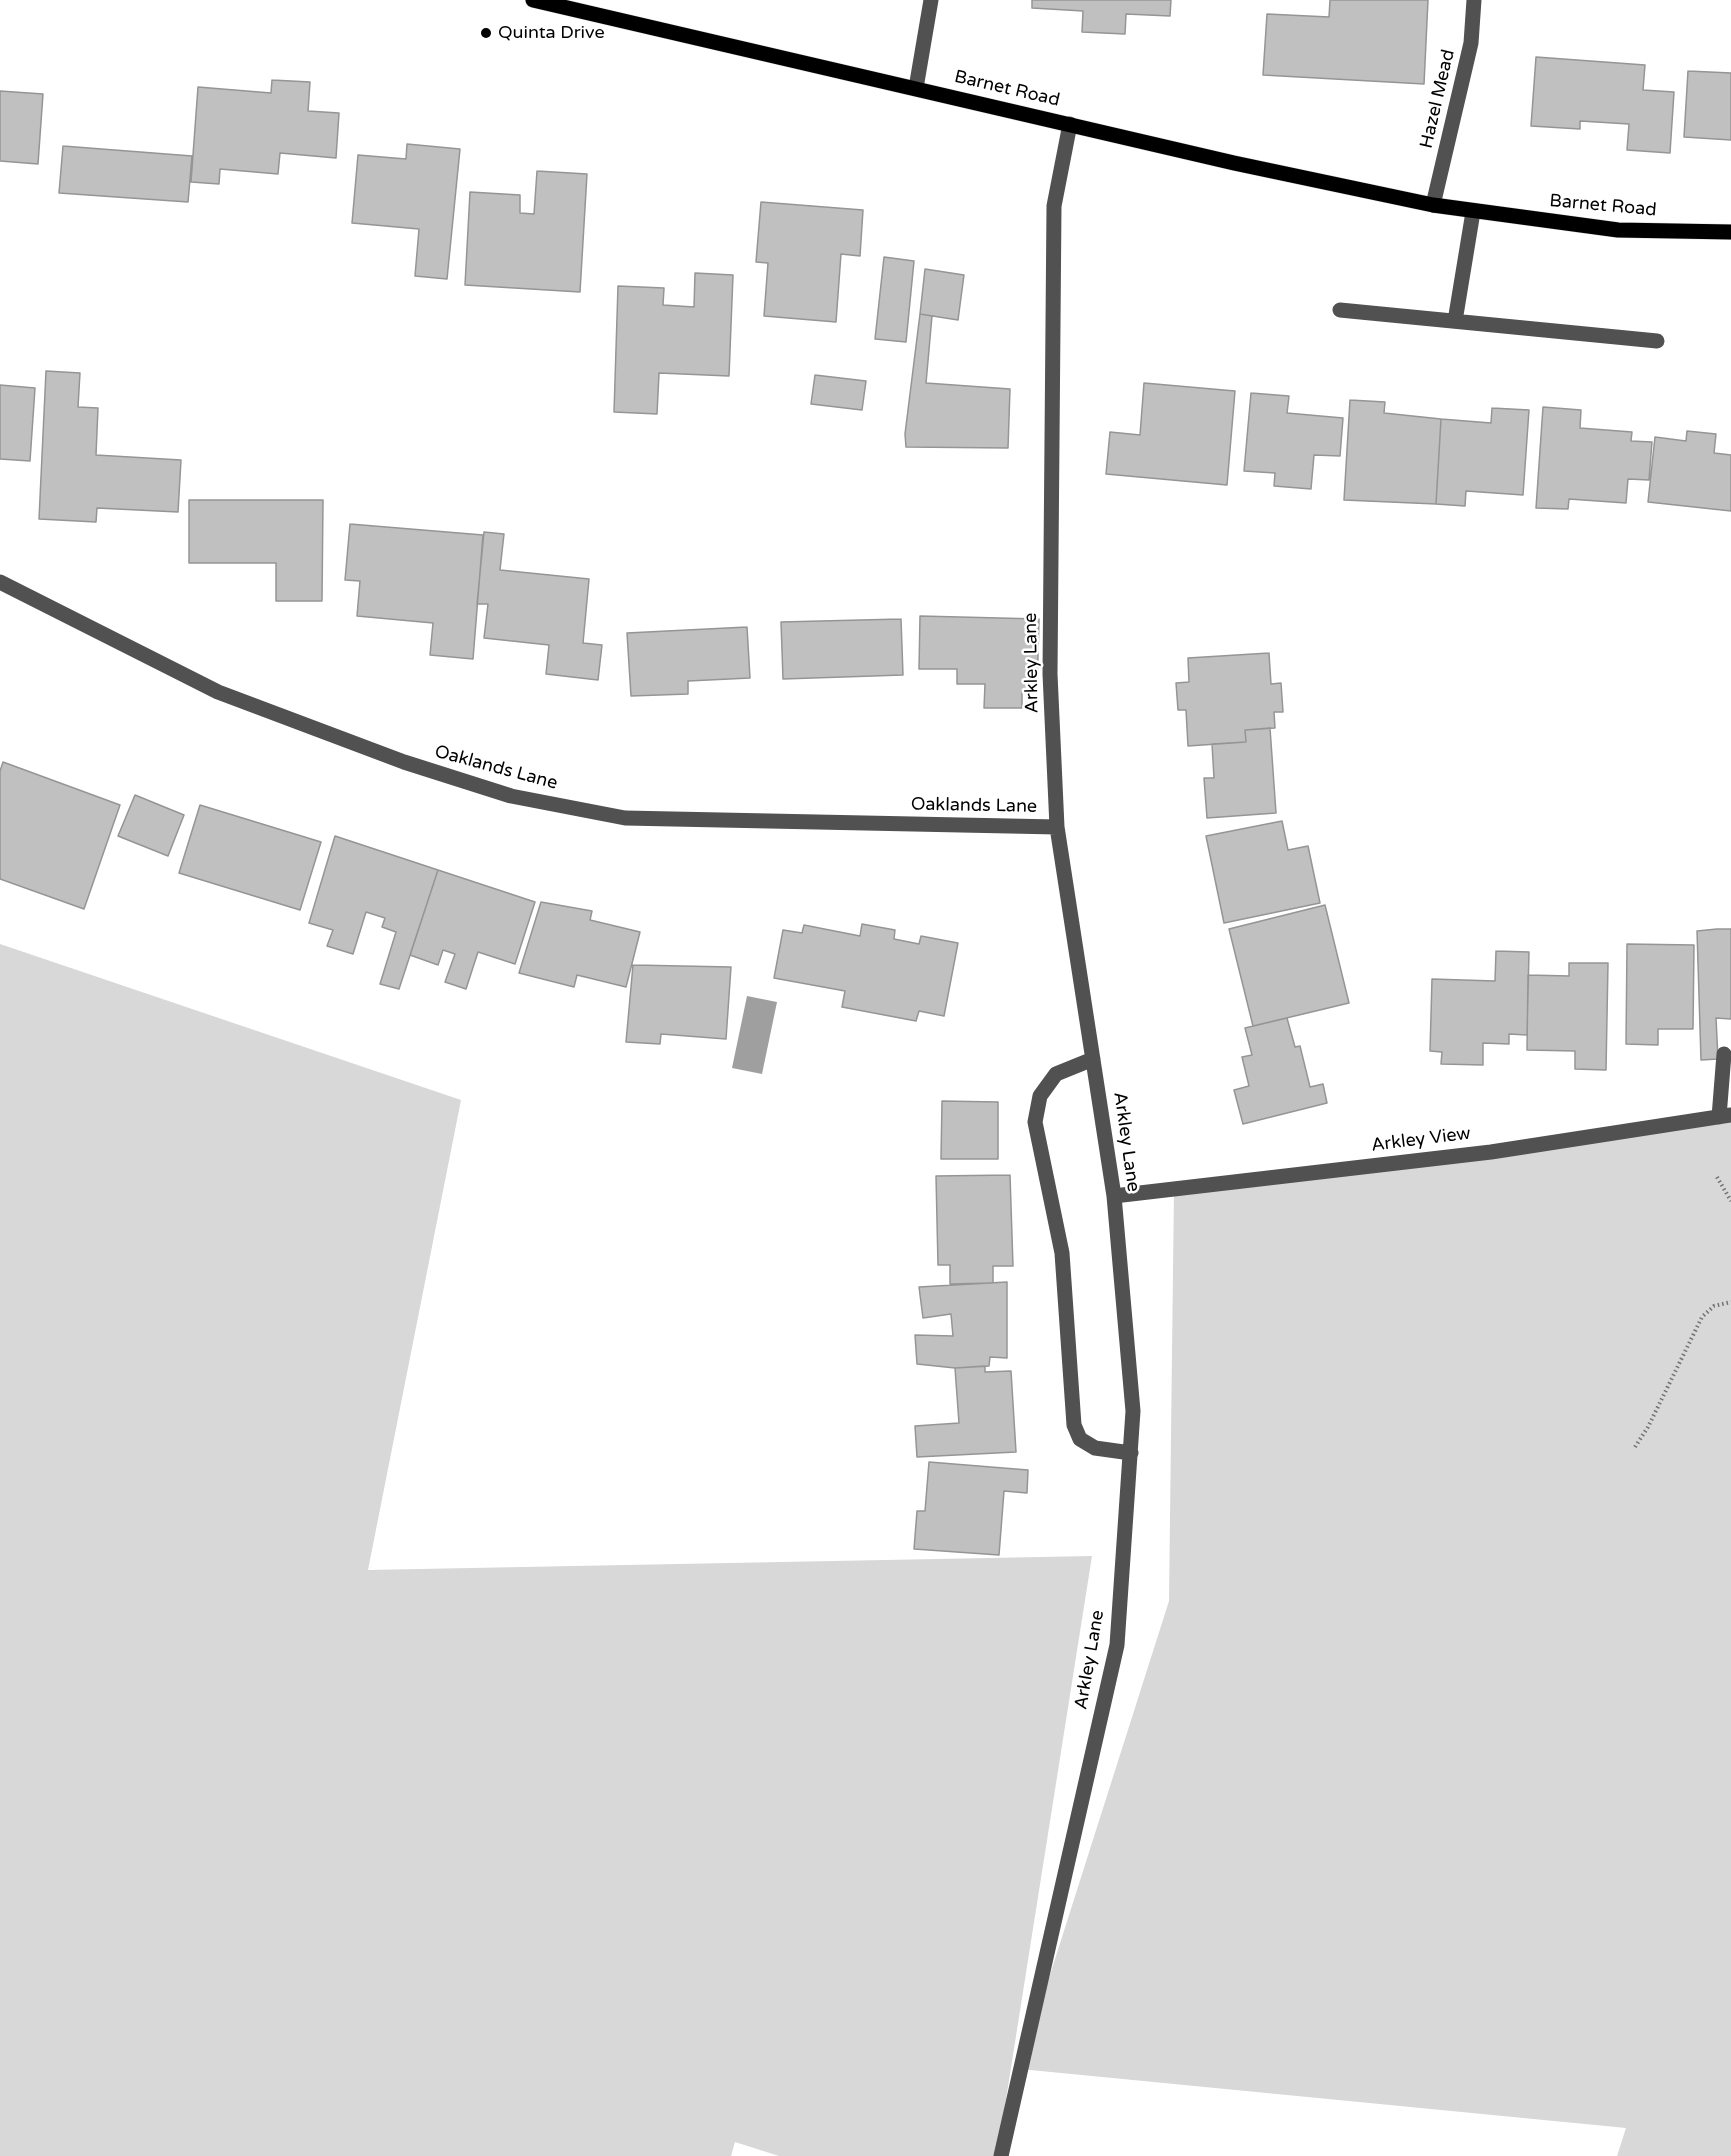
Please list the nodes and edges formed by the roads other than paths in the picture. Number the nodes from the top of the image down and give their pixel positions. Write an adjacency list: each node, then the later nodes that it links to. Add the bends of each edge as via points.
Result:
1 (533, 0): 4 (main road, Barnet Road)
2 (932, 0): 4 (street)
3 (1474, 0): 6 (street, Hazel Mead, via 1471,43)
4 (916, 88): 5 (main road, Barnet Road)
5 (1070, 124): 6 (main road, Barnet Road); 13 (street, Arkley Lane, via 1054,206 1050,674)
6 (1433, 205): 7 (main road, Barnet Road)
7 (1473, 212): 8 (main road, Barnet Road, via 1618,230); 10 (street)
8 (1731, 232)
9 (1340, 310): 10 (street)
10 (1455, 321): 11 (street)
11 (1657, 341)
12 (0, 582): 13 (street, Oaklands Lane, via 218,692 404,762 511,796 625,818)
13 (1057, 827): 15 (street, Arkley Lane)
14 (1724, 1054): 16 (street)
15 (1094, 1059): 17 (street, Arkley Lane); 18 (street, via 1056,1074 1040,1096 1035,1122 1062,1253 1074,1425 1080,1440 1095,1448)
16 (1725, 1116): 17 (street, Arkley View, via 1491,1152)
17 (1114, 1196): 18 (street, Arkley Lane, via 1133,1411)
18 (1131, 1453): 19 (street, Arkley Lane, via 1117,1644)
19 (1001, 2156)

